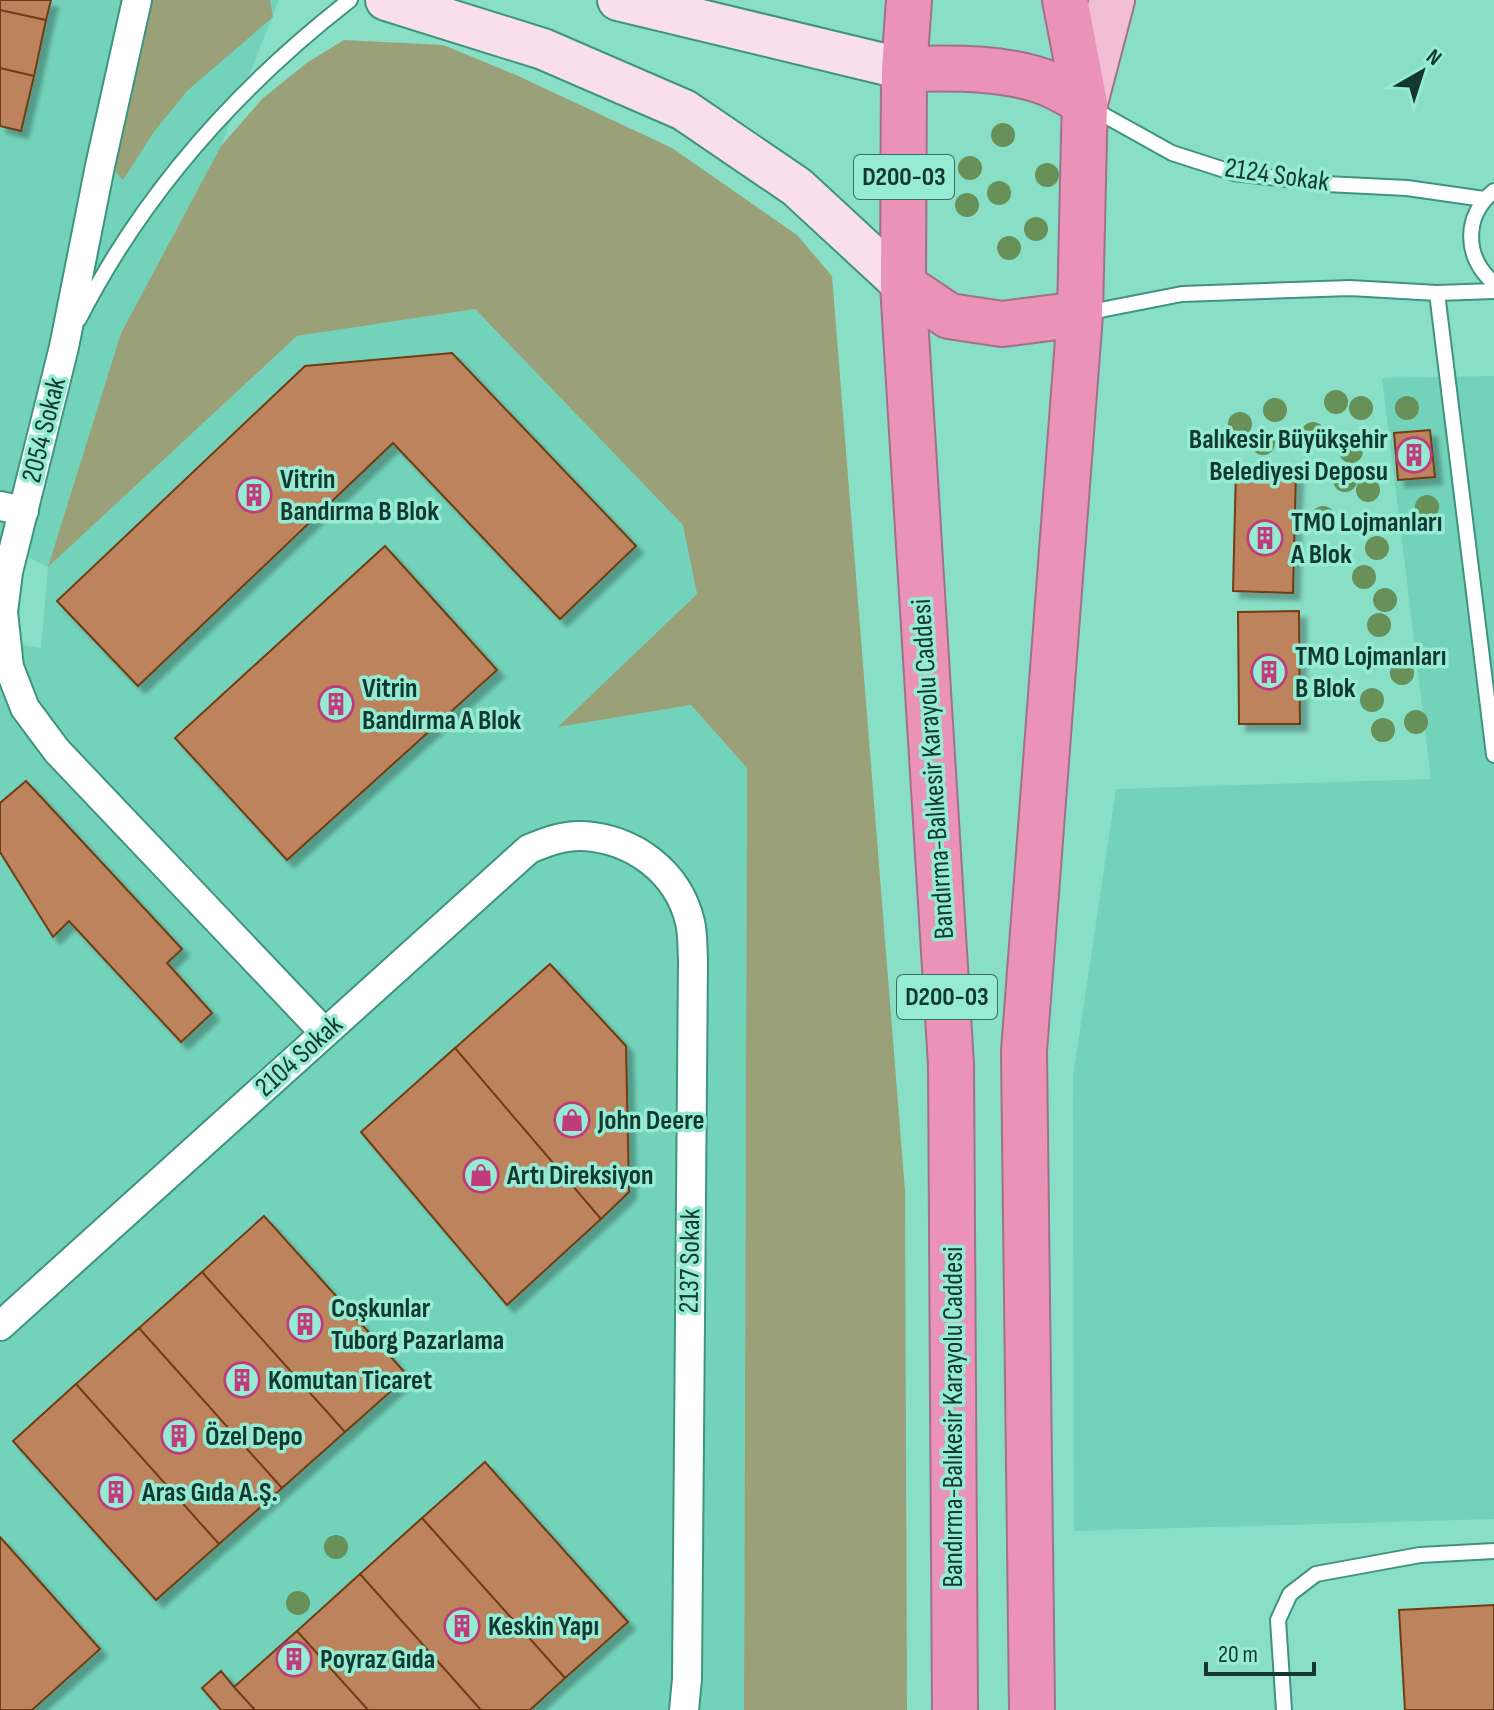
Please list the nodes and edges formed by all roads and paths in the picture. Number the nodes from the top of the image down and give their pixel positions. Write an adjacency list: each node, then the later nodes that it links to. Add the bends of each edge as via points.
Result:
1 (137, 0): 16 (street, 2054 Sokak)
2 (350, 0): 16 (lane, via 257,78 168,177 108,266)
3 (386, 0): 12 (street, via 543,49 684,110 797,187)
4 (618, 0): 8 (street)
5 (909, 0): 8 (highway, D200-03)
6 (1065, 0): 9 (highway, D200-03)
7 (1112, 0): 9 (main road)
8 (904, 69): 9 (highway, via 1008,74 1051,84); 12 (highway, Bandırma-Balıkesir Karayolu Caddesi / D200-03)
9 (1085, 103): 10 (lane, 2124 Sokak, via 1172,153 1234,173); 15 (highway, D200-03)
10 (1489, 195): 11 (lane, 2124 Sokak, via 1474,214 1470,232 1479,268)
11 (1494, 283)
12 (903, 285): 15 (highway, via 949,316 1002,324); 24 (highway, Bandırma-Balıkesir Karayolu Caddesi / D200-03, via 951,1065)
13 (1494, 291): 14 (lane)
14 (1437, 293): 15 (lane, via 1350,288 1182,294); 18 (lane)
15 (1080, 314): 25 (highway, D200-03, via 1024,1051)
16 (64, 347): 17 (street, 2054 Sokak)
17 (12, 508): 20 (street, 2054 Sokak, via 3,612 9,667 25,708 57,751)
18 (1494, 755)
19 (620, 843): 20 (street, 2104 Sokak, via 582,836 529,849); 23 (street, 2137 Sokak, via 655,863 678,890 691,923)
20 (325, 1033): 21 (street, 2104 Sokak)
21 (0, 1326)
22 (1494, 1551): 26 (lane, via 1420,1555 1316,1574 1290,1594 1278,1620)
23 (684, 1710)
24 (955, 1710)
25 (1032, 1710)
26 (1284, 1710)

